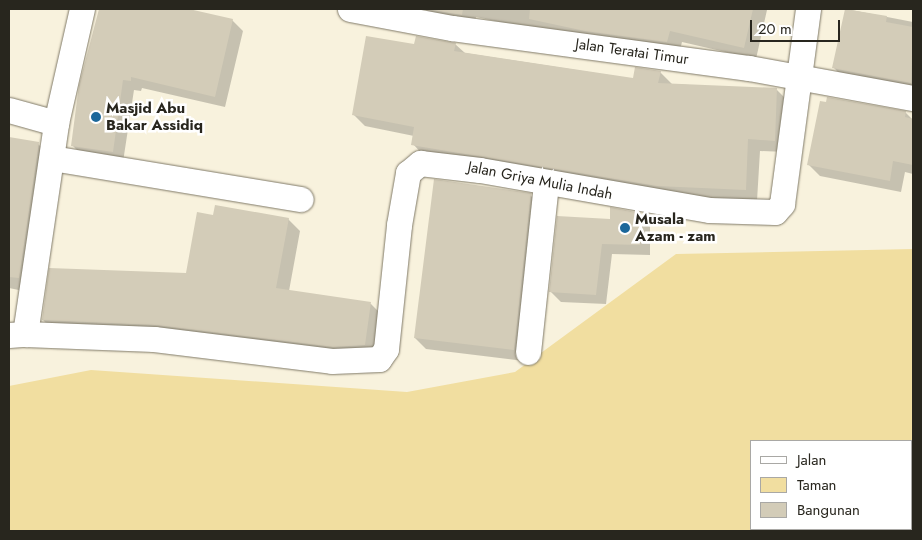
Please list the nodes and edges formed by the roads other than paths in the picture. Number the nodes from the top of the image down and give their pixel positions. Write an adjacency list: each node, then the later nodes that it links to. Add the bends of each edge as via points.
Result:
1 (82, 9): 7 (street)
2 (350, 9): 4 (street, Jalan Teratai Timur, via 452,28 749,68)
3 (808, 9): 4 (street)
4 (798, 78): 5 (street, Jalan Teratai Timur); 9 (street, Jalan Griya Mulia Indah, via 782,204 775,212 709,210)
5 (913, 98)
6 (9, 110): 7 (street)
7 (56, 123): 8 (street)
8 (52, 158): 10 (street); 11 (street)
9 (546, 184): 11 (street, Jalan Griya Mulia Indah, via 430,162 413,167 408,173 399,226 386,349 374,361 332,361 154,339); 12 (street)
10 (301, 199)
11 (17, 334)
12 (528, 352)

